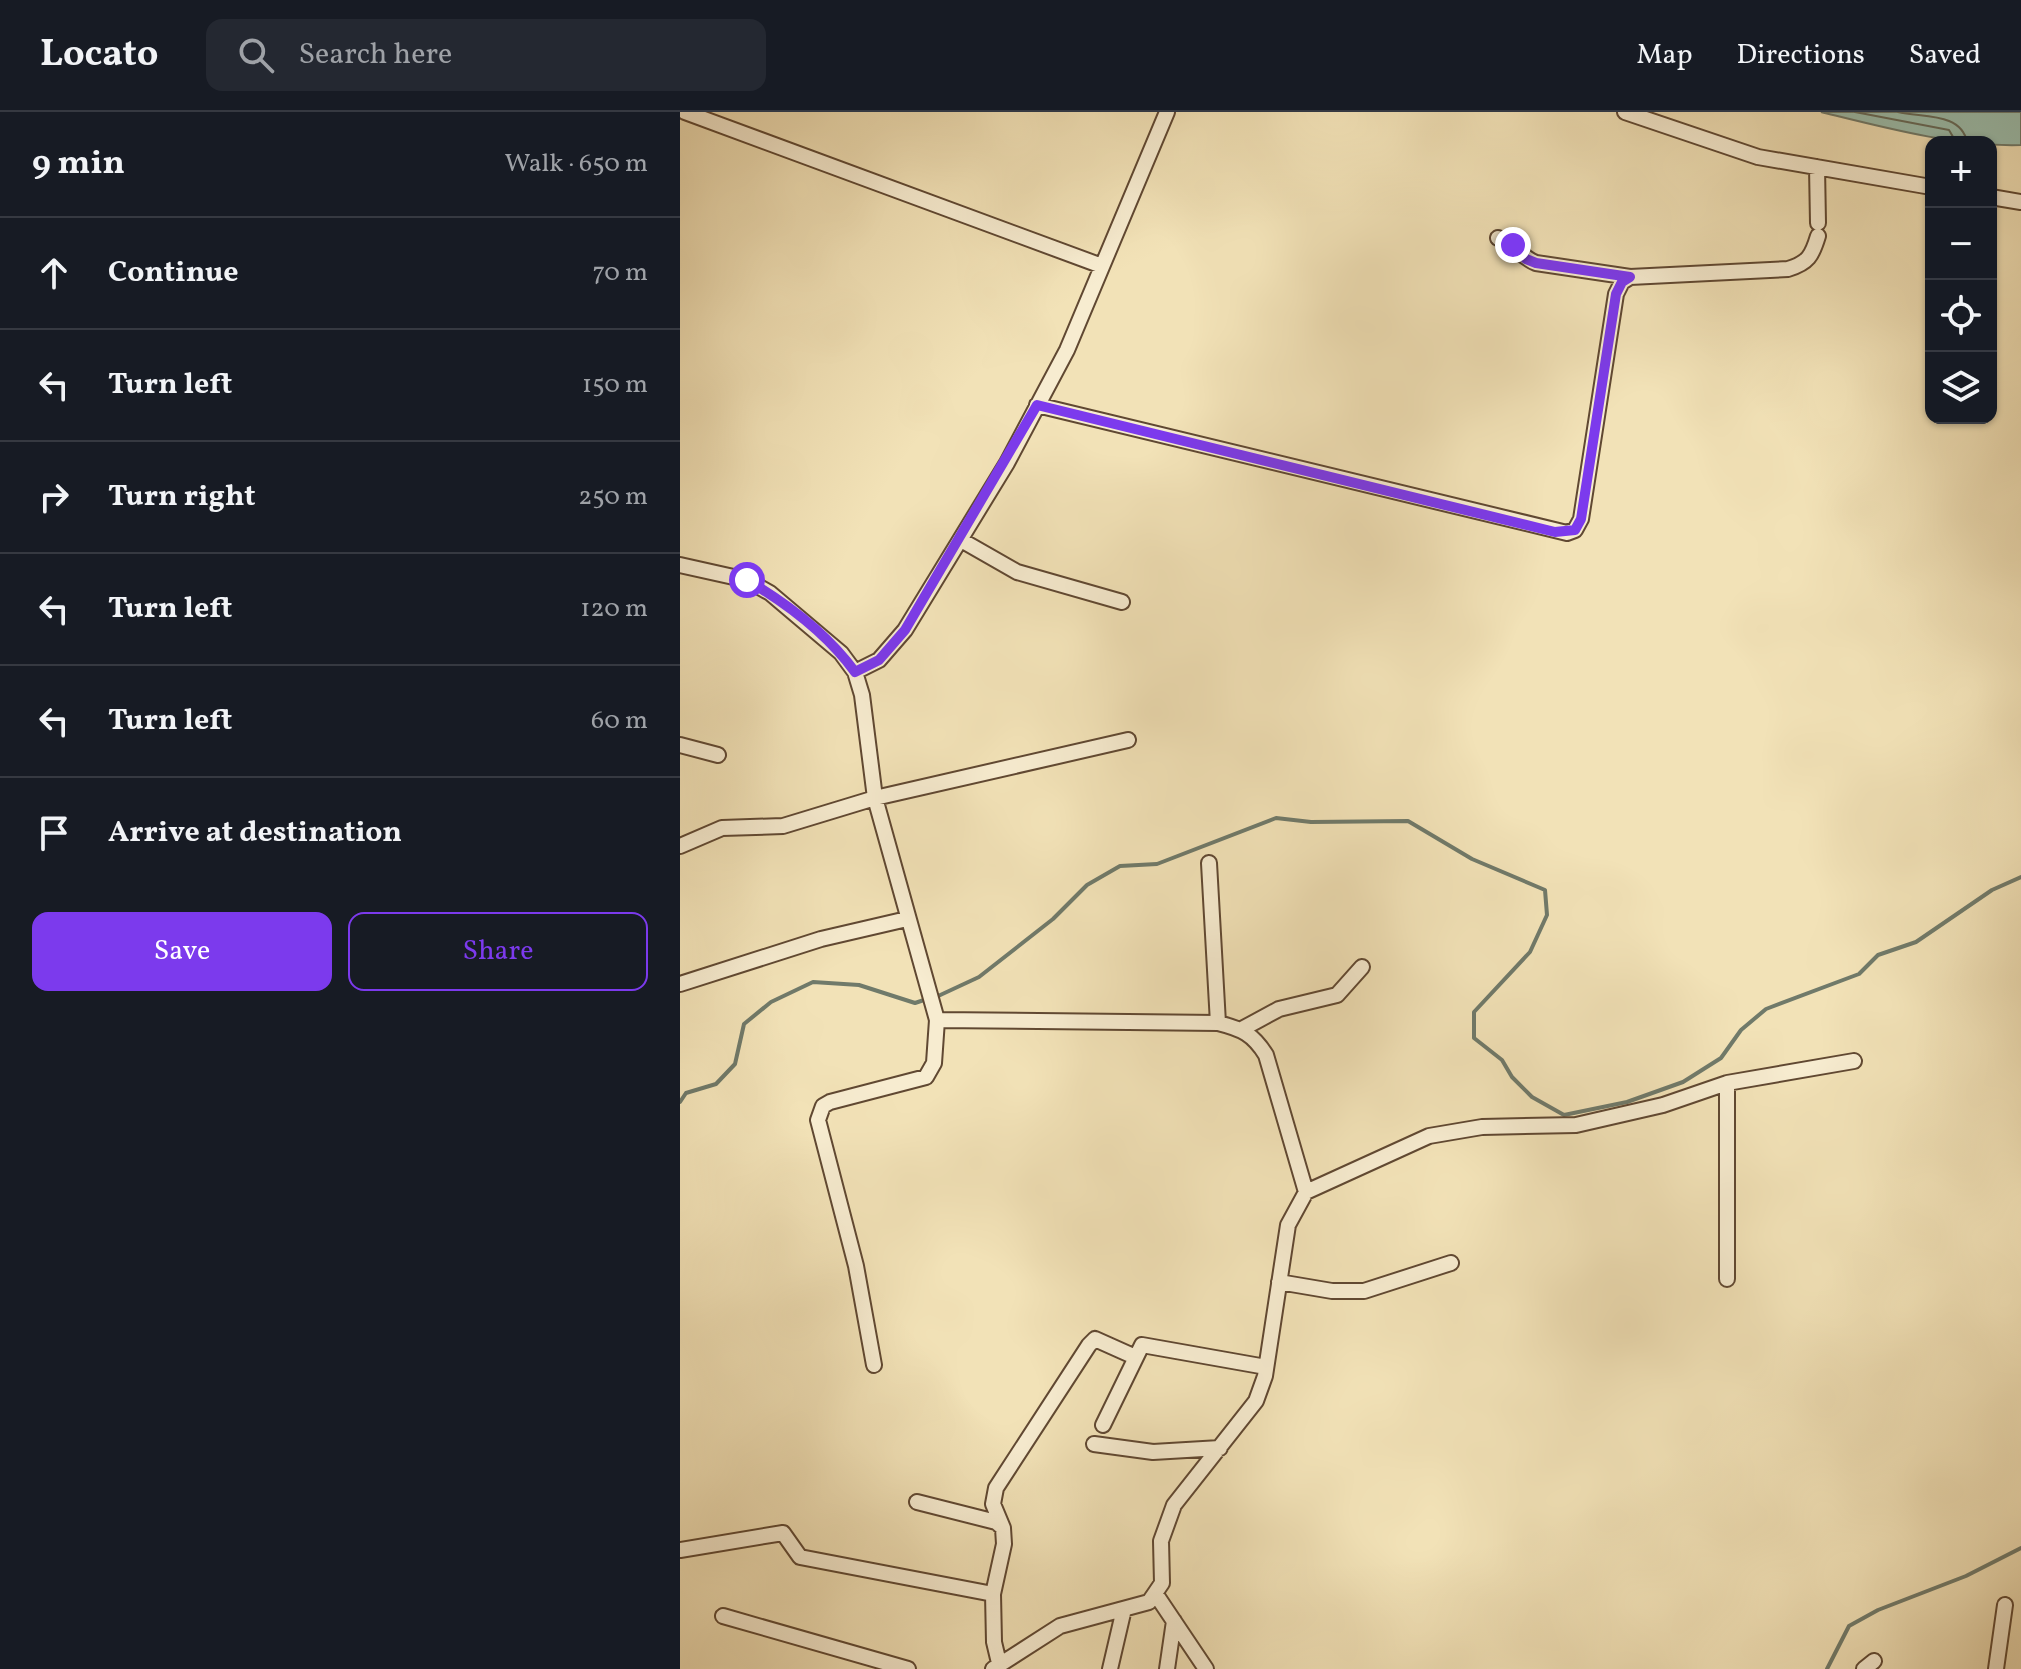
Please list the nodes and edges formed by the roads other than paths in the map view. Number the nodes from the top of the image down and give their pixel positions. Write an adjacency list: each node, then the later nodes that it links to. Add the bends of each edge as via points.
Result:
1 (685, 112): 9 (street)
2 (1167, 112): 9 (street)
3 (1625, 112): 4 (street, via 1758,157)
4 (1817, 167): 5 (street); 10 (street, via 1818,230 1812,256 1803,265)
5 (1925, 186)
6 (1997, 198): 7 (street)
7 (2021, 202)
8 (1498, 238): 10 (street, via 1536,263)
9 (1102, 266): 11 (street)
10 (1630, 277): 11 (street, via 1616,294 1581,519 1567,533)
11 (1037, 405): 12 (street)
12 (961, 540): 14 (street, via 1017,572); 15 (street, via 892,646)
13 (680, 565): 15 (street, via 747,580 770,593 841,653)
14 (1122, 602)
15 (855, 672): 19 (street)
16 (1128, 740): 19 (street)
17 (680, 745): 18 (street)
18 (718, 755)
19 (875, 798): 20 (street, via 783,826 722,828); 22 (street)
20 (680, 846)
21 (1209, 863): 26 (street)
22 (907, 919): 24 (street, via 821,939); 25 (street)
23 (1362, 967): 27 (street, via 1337,995 1279,1009)
24 (680, 984)
25 (936, 1013): 26 (street); 35 (street, via 934,1063 926,1077 830,1102 818,1120 856,1266)
26 (1218, 1023): 27 (street)
27 (1242, 1029): 30 (street, via 1254,1036 1266,1055)
28 (1854, 1061): 29 (street)
29 (1727, 1083): 30 (street, via 1663,1105 1576,1125 1482,1127 1429,1136); 32 (street)
30 (1306, 1192): 33 (street, via 1288,1225)
31 (1451, 1263): 33 (street, via 1364,1291)
32 (1727, 1279)
33 (1279, 1282): 36 (street)
34 (1133, 1356): 36 (street, via 1147,1344); 37 (street); 41 (street, via 1102,1339 1089,1345 996,1488 993,1504)
35 (874, 1365)
36 (1266, 1367): 39 (street, via 1256,1401)
37 (1103, 1425)
38 (1094, 1444): 39 (street, via 1153,1452)
39 (1220, 1448): 44 (street, via 1167,1521)
40 (917, 1502): 41 (street)
41 (1003, 1528): 43 (street)
42 (680, 1550): 43 (street, via 783,1533 800,1557)
43 (993, 1594): 49 (street)
44 (1157, 1596): 46 (street); 48 (street)
45 (2005, 1605): 54 (street)
46 (1124, 1609): 49 (street, via 1060,1626); 51 (street)
47 (723, 1616): 50 (street)
48 (1174, 1621): 52 (street); 53 (street)
49 (996, 1666)
50 (908, 1669)
51 (1110, 1669)
52 (1167, 1669)
53 (1206, 1669)
54 (1996, 1669)

